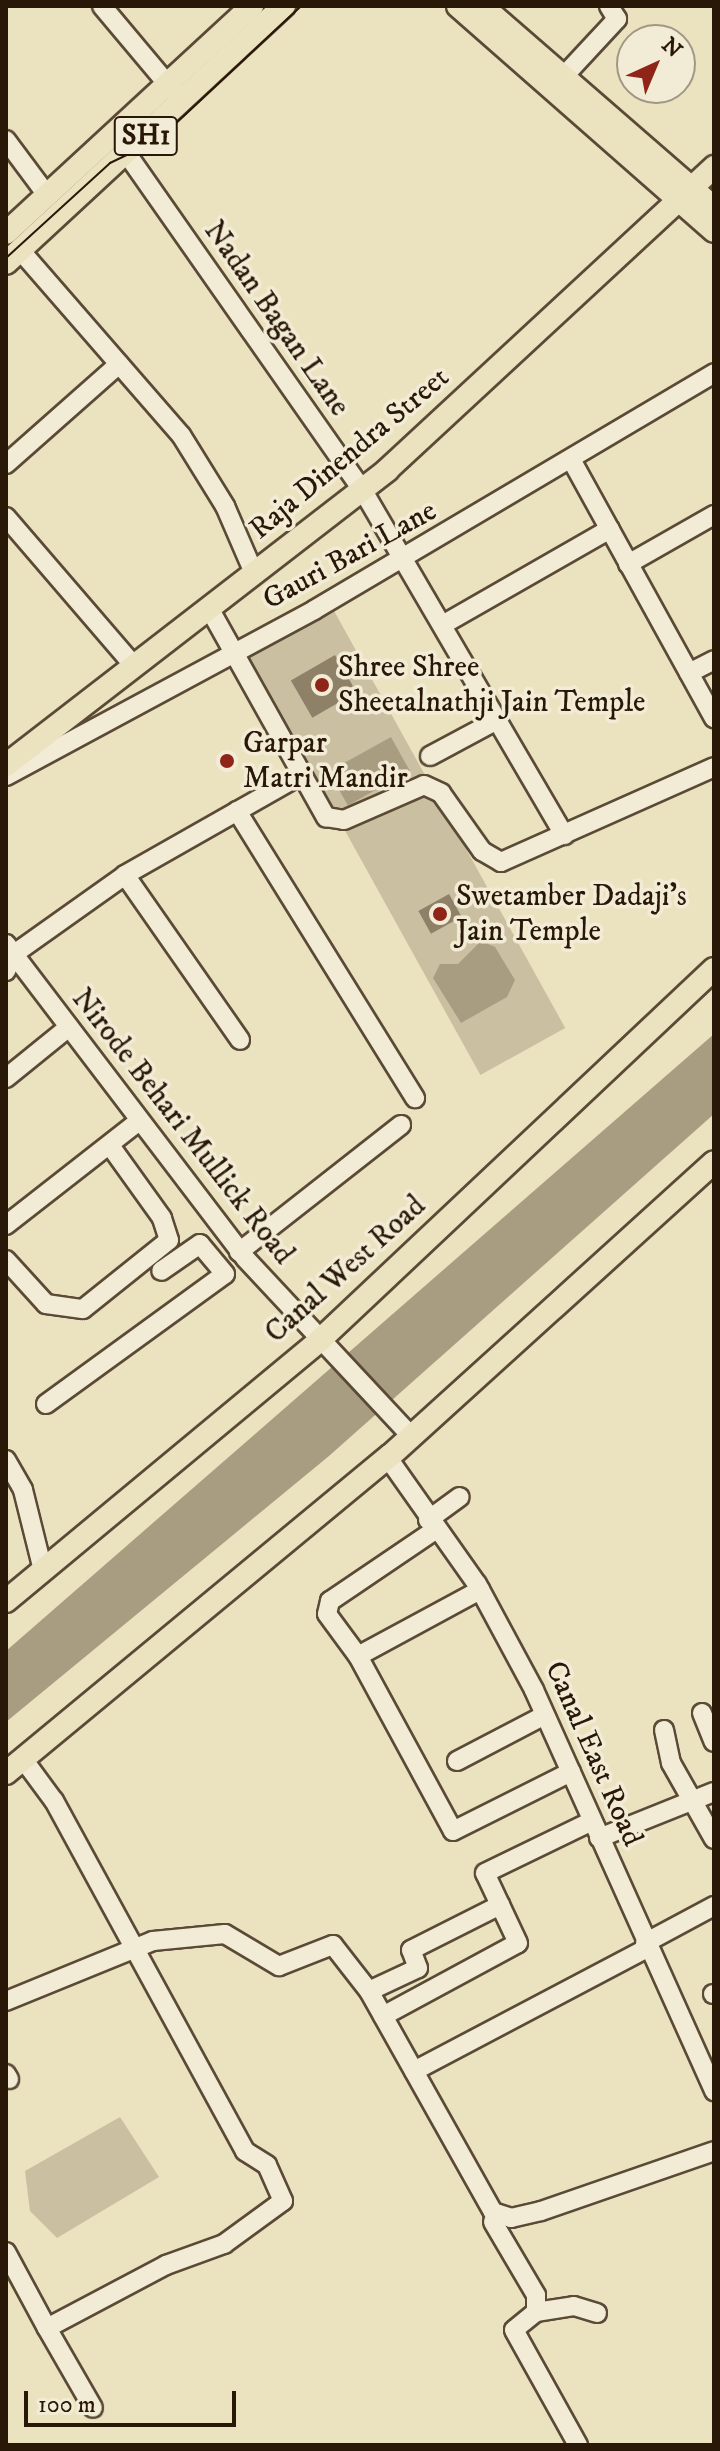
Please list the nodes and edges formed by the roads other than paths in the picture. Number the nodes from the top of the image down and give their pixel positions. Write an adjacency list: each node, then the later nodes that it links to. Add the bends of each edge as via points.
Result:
1 (102, 6): 8 (street)
2 (252, 6): 8 (main road, SH1)
3 (284, 6): 8 (main road, SH1)
4 (458, 6): 12 (main road)
5 (482, 6): 7 (main road)
6 (609, 6): 7 (street, via 617,19)
7 (564, 76): 12 (main road)
8 (175, 92): 10 (main road, SH1); 13 (main road, SH1)
9 (6, 140): 13 (street)
10 (127, 154): 16 (main road, SH1); 21 (street, Nadan Bagan Lane)
11 (714, 167): 12 (main road, Raja Dinendra Street)
12 (685, 194): 14 (main road); 15 (main road); 21 (main road, Raja Dinendra Street)
13 (47, 195): 16 (main road, SH1)
14 (714, 208)
15 (714, 231)
16 (11, 249): 17 (street)
17 (119, 364): 20 (street); 27 (street, via 181,435 225,506)
18 (714, 373): 19 (street, Gauri Bari Lane)
19 (572, 461): 24 (street); 25 (street, Gauri Bari Lane)
20 (6, 464)
21 (362, 489): 25 (street, Nadan Bagan Lane); 27 (main road, Raja Dinendra Street)
22 (714, 515): 26 (street)
23 (6, 517): 32 (street)
24 (610, 529): 26 (street); 29 (street)
25 (405, 557): 29 (street, Nadan Bagan Lane); 30 (street, Gauri Bari Lane)
26 (628, 564): 33 (street)
27 (254, 573): 28 (main road, Raja Dinendra Street)
28 (209, 608): 30 (street); 32 (main road, Raja Dinendra Street)
29 (444, 624): 35 (street, Nadan Bagan Lane)
30 (236, 651): 39 (street); 40 (street, Gauri Bari Lane)
31 (714, 660): 33 (street)
32 (134, 666): 37 (main road, Raja Dinendra Street)
33 (689, 673): 34 (street)
34 (714, 718)
35 (497, 720): 36 (street); 42 (street, Nadan Bagan Lane)
36 (430, 756)
37 (6, 765)
38 (714, 767): 42 (street)
39 (301, 775): 41 (street); 42 (street, via 326,817 344,820 424,785 441,793 482,851 501,862)
40 (6, 776)
41 (237, 811): 43 (street); 49 (street)
42 (564, 835)
43 (125, 875): 44 (street); 47 (street)
44 (9, 956): 46 (street, Nirode Behari Mullick Road)
45 (714, 969): 61 (main road, Canal West Road)
46 (69, 1027): 48 (street); 51 (street, Nirode Behari Mullick Road)
47 (240, 1040)
48 (6, 1078)
49 (415, 1098)
50 (401, 1125): 57 (street)
51 (136, 1128): 52 (street); 55 (street, Nirode Behari Mullick Road)
52 (111, 1147): 54 (street); 58 (street, via 162,1218 169,1240 83,1309 46,1304)
53 (714, 1162): 63 (main road)
54 (6, 1225)
55 (225, 1234): 56 (street); 57 (street, Nirode Behari Mullick Road)
56 (208, 1246): 59 (street, via 200,1244); 60 (street)
57 (242, 1255): 60 (street); 61 (street, Nirode Behari Mullick Road)
58 (6, 1260)
59 (161, 1271)
60 (225, 1274): 62 (street)
61 (329, 1345): 63 (street, Nirode Behari Mullick Road); 68 (main road, Canal West Road)
62 (46, 1404)
63 (405, 1429): 64 (main road)
64 (388, 1458): 67 (street, Canal East Road); 77 (main road)
65 (6, 1460): 68 (street, via 23,1490)
66 (460, 1497): 67 (street)
67 (432, 1525): 69 (street, Canal East Road); 71 (street, via 330,1601 327,1614)
68 (43, 1570): 70 (main road, Canal West Road)
69 (480, 1590): 71 (street); 73 (street, Canal East Road)
70 (6, 1601)
71 (358, 1656): 78 (street, via 453,1831)
72 (702, 1713): 75 (street)
73 (545, 1715): 76 (street); 78 (street, Canal East Road)
74 (664, 1730): 80 (street)
75 (714, 1742)
76 (457, 1761)
77 (15, 1766): 86 (street, via 54,1801)
78 (571, 1772): 81 (street, Canal East Road)
79 (714, 1792): 80 (street)
80 (690, 1803): 81 (street); 82 (street)
81 (596, 1830): 83 (street, via 485,1873); 85 (street, Canal East Road)
82 (714, 1839)
83 (500, 1905): 87 (street, via 411,1950 418,1968); 89 (street, via 518,1943)
84 (714, 1906): 85 (street)
85 (646, 1945): 90 (street); 91 (street, Canal East Road, via 676,1997)
86 (131, 1948): 87 (street, via 225,1934 279,1966 333,1945); 88 (street); 97 (street, via 245,2151 267,2165 283,2201 224,2244 166,2265)
87 (369, 1991): 89 (street)
88 (6, 2001)
89 (383, 2016): 90 (street)
90 (414, 2071): 92 (street, via 493,2212 511,2218)
91 (714, 2091)
92 (714, 2151)
93 (493, 2222): 95 (street, via 536,2295)
94 (6, 2252): 97 (street)
95 (536, 2312): 96 (street, via 574,2306); 99 (street, via 514,2330)
96 (597, 2313)
97 (47, 2328): 98 (street)
98 (93, 2408)
99 (578, 2445)

